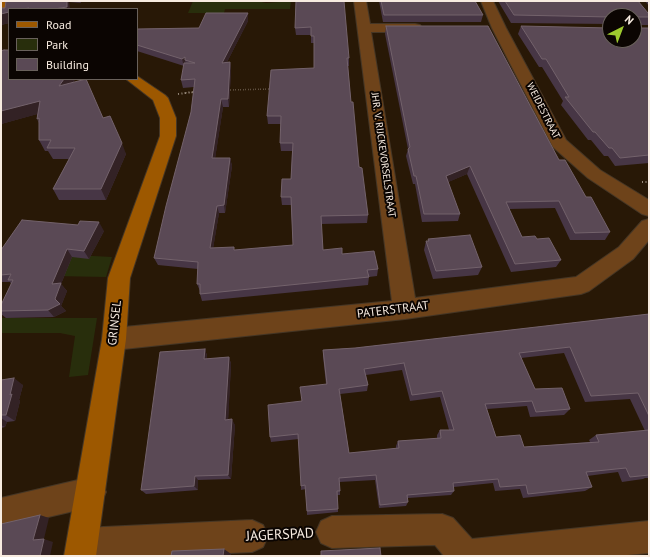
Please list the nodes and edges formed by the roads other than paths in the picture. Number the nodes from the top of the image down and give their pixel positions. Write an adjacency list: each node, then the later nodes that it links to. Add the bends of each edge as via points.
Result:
1 (360, 1): 5 (street, JHR. V. RIJCKEVORSELSTRAAT)
2 (487, 1): 8 (street, WEIDESTRAAT, via 559,143 594,174)
3 (1, 4): 4 (street)
4 (8, 12)
5 (364, 28): 6 (street); 10 (street, JHR. V. RIJCKEVORSELSTRAAT)
6 (428, 28)
7 (134, 80): 11 (street, GRINSEL, via 160,98 168,118 168,136 119,278)
8 (649, 209)
9 (649, 226): 10 (street, PATERSTRAAT, via 626,253 581,285)
10 (405, 309): 11 (street, PATERSTRAAT)
11 (114, 339): 12 (street, GRINSEL)
12 (91, 492): 13 (street); 17 (street, GRINSEL)
13 (1, 513)
14 (332, 532): 18 (street, JAGERSPAD, via 442,529)
15 (252, 536): 17 (street, JAGERSPAD)
16 (649, 537): 18 (street)
17 (81, 550)
18 (464, 556)

